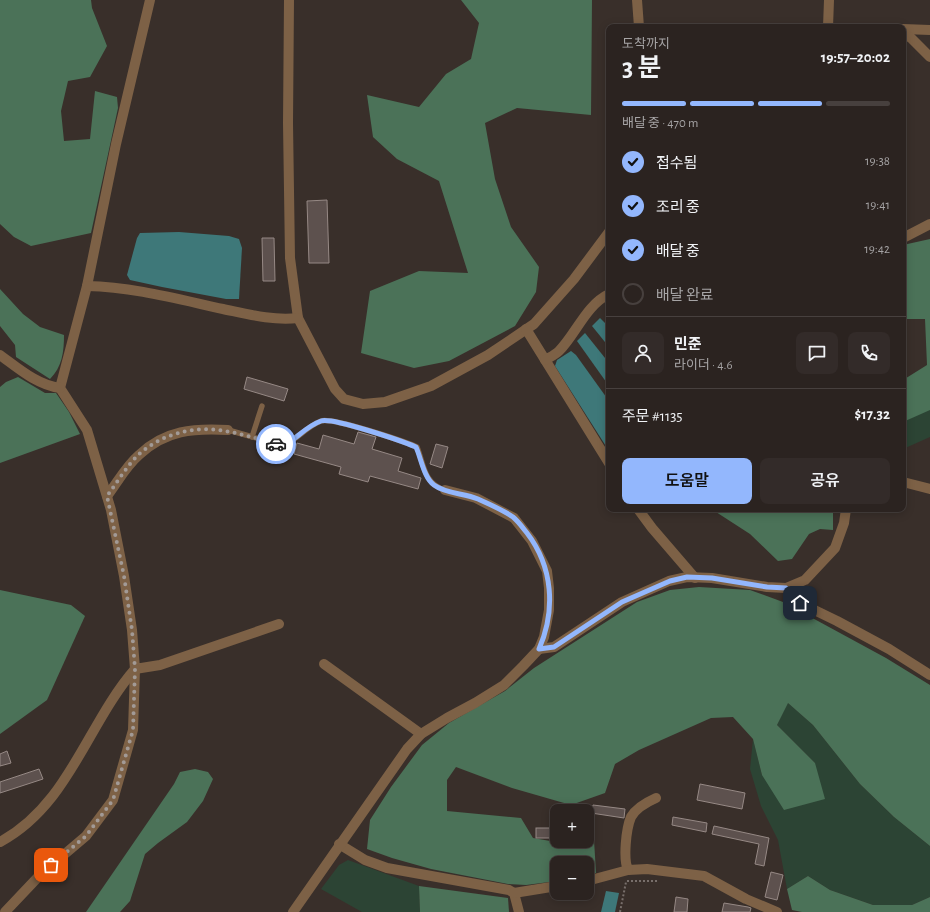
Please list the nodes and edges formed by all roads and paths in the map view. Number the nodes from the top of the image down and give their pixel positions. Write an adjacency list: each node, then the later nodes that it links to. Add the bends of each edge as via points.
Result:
1 (150, 0): 14 (street, via 116,144)
2 (289, 0): 16 (street, via 290,258)
3 (637, 0): 5 (street)
4 (829, 0): 6 (street)
5 (639, 24)
6 (828, 24)
7 (906, 29): 8 (street)
8 (930, 30)
9 (906, 35): 10 (street)
10 (930, 57)
11 (930, 224): 13 (street)
12 (606, 236): 17 (street, via 574,279 534,324)
13 (906, 236)
14 (87, 286): 16 (street, via 124,288 255,316); 20 (street)
15 (606, 296): 19 (street, via 591,309 557,353)
16 (298, 318): 17 (street, via 335,389 344,399 363,404 385,402 431,386 488,355)
17 (526, 329): 19 (street)
18 (0, 355): 20 (street, via 31,377 50,387)
19 (545, 360): 24 (street)
20 (60, 388): 28 (street, via 87,430)
21 (262, 406): 23 (lane)
22 (228, 430): 23 (lane); 28 (street, via 188,430 153,444 138,455)
23 (252, 437): 26 (lane, via 281,445 287,444 306,428 322,421 338,423 416,447 428,480)
24 (606, 457)
25 (906, 483): 27 (street)
26 (445, 490): 34 (street, via 476,498 514,518 532,541 547,571 549,588 549,610)
27 (930, 490)
28 (107, 496): 36 (street, via 124,576)
29 (640, 512): 31 (street)
30 (846, 512): 32 (street, via 835,548 805,580)
31 (695, 578): 32 (street); 34 (street, via 670,581 629,599 554,647)
32 (786, 588): 37 (street, via 800,603 889,649)
33 (279, 624): 36 (street, via 160,665)
34 (539, 649): 38 (street, via 504,685)
35 (324, 664): 38 (street)
36 (135, 669): 40 (street, via 124,682 79,758 39,813 14,835); 48 (street, via 133,730 113,800 86,836 40,875)
37 (930, 675)
38 (421, 734): 41 (street, via 407,749)
39 (656, 798): 42 (street, via 642,805 631,817 625,852)
40 (0, 842)
41 (339, 844): 47 (street, via 365,860 387,868 498,887); 49 (street)
42 (628, 870): 43 (street); 44 (path); 52 (street, via 647,869 704,876 746,899)
43 (594, 879)
44 (626, 881): 45 (path); 51 (path)
45 (664, 881)
46 (550, 887): 47 (street)
47 (514, 893): 50 (street)
48 (5, 912)
49 (293, 912)
50 (519, 912)
51 (620, 912)
52 (778, 912)

